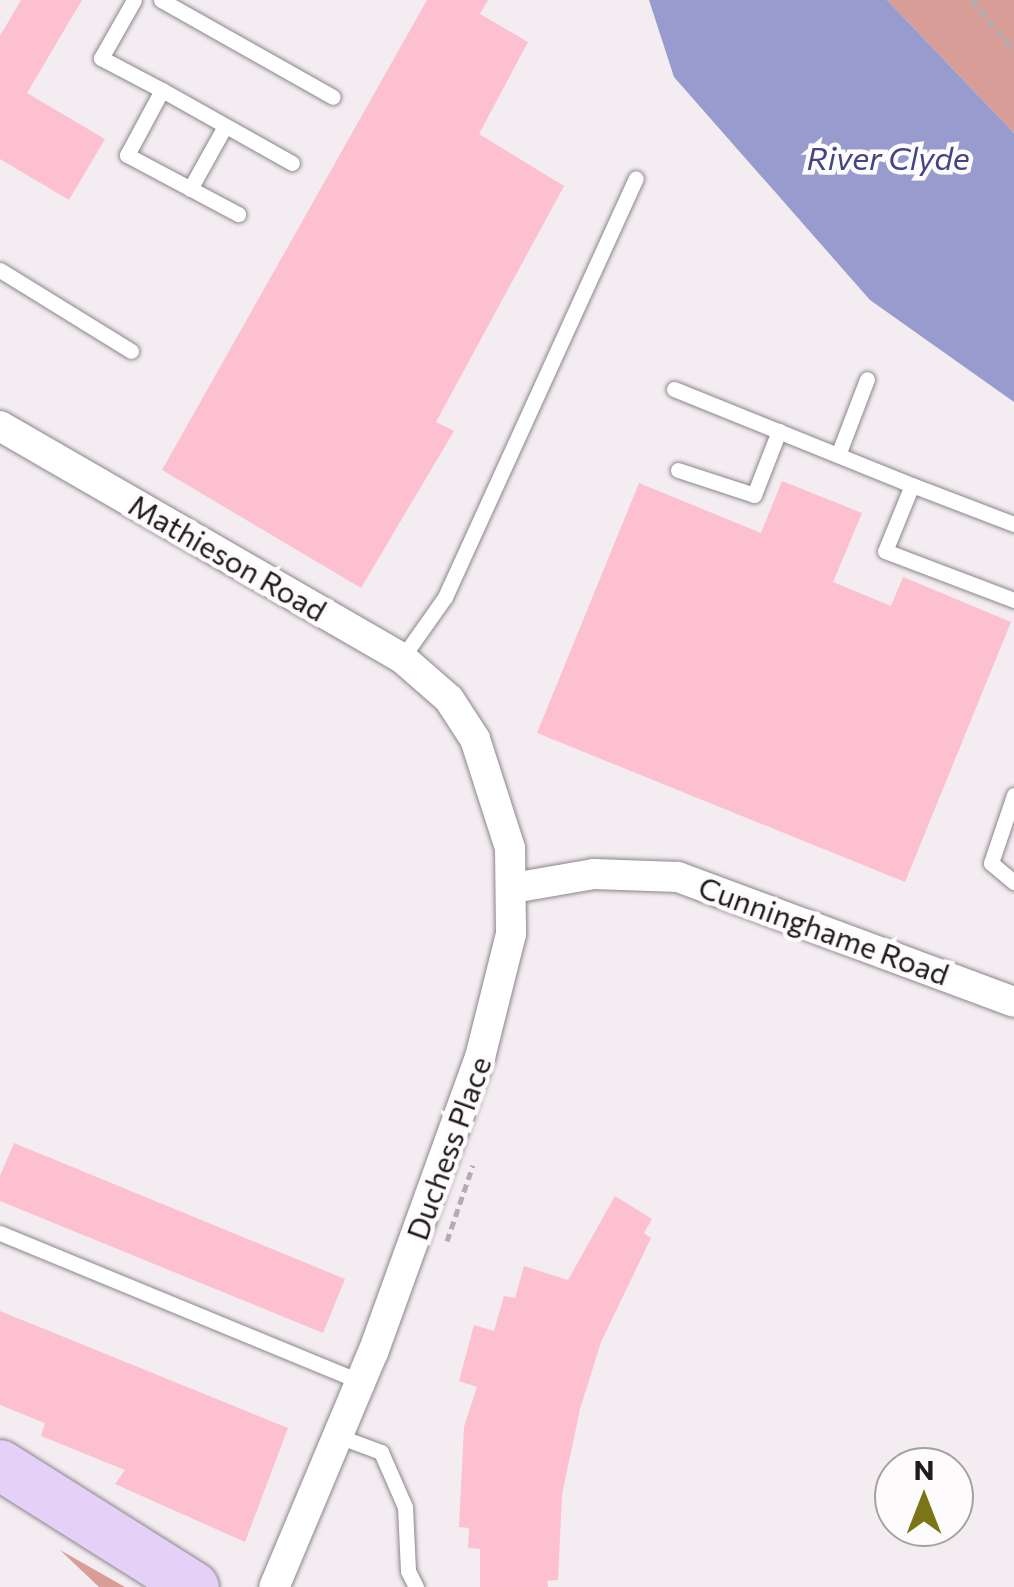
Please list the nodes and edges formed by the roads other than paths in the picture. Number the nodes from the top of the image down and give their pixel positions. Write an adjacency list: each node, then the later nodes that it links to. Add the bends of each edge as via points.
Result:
1 (134, 0): 3 (lane, via 101,58)
2 (161, 0): 4 (lane)
3 (162, 90): 5 (lane); 8 (lane, via 127,156)
4 (333, 98)
5 (225, 126): 6 (lane); 8 (lane)
6 (292, 163)
7 (636, 178): 21 (lane, via 445,597)
8 (190, 189): 9 (lane)
9 (238, 214)
10 (0, 270): 11 (lane)
11 (131, 352)
12 (866, 379): 16 (lane)
13 (674, 390): 15 (lane)
14 (0, 426): 21 (street, Mathieson Road)
15 (778, 432): 16 (lane); 17 (lane, via 754,495)
16 (838, 456): 18 (lane)
17 (678, 470)
18 (912, 486): 19 (lane); 20 (lane, via 885,551)
19 (1014, 524)
20 (1014, 600)
21 (402, 658): 22 (street, Mathieson Road)
22 (449, 698): 25 (street, Duchess Place, via 475,738 495,792)
23 (1014, 795): 24 (lane, via 991,863)
24 (1014, 882)
25 (513, 888): 26 (street, Cunninghame Road, via 594,874 678,877); 28 (street, Duchess Place, via 496,1008)
26 (1014, 1002)
27 (0, 1234): 28 (lane)
28 (360, 1382): 29 (street, Duchess Place)
29 (338, 1436): 32 (street, Duchess Place); 33 (lane, via 381,1452 405,1506 408,1571)
30 (0, 1465): 31 (main road)
31 (194, 1587)
32 (274, 1587)
33 (416, 1587)

